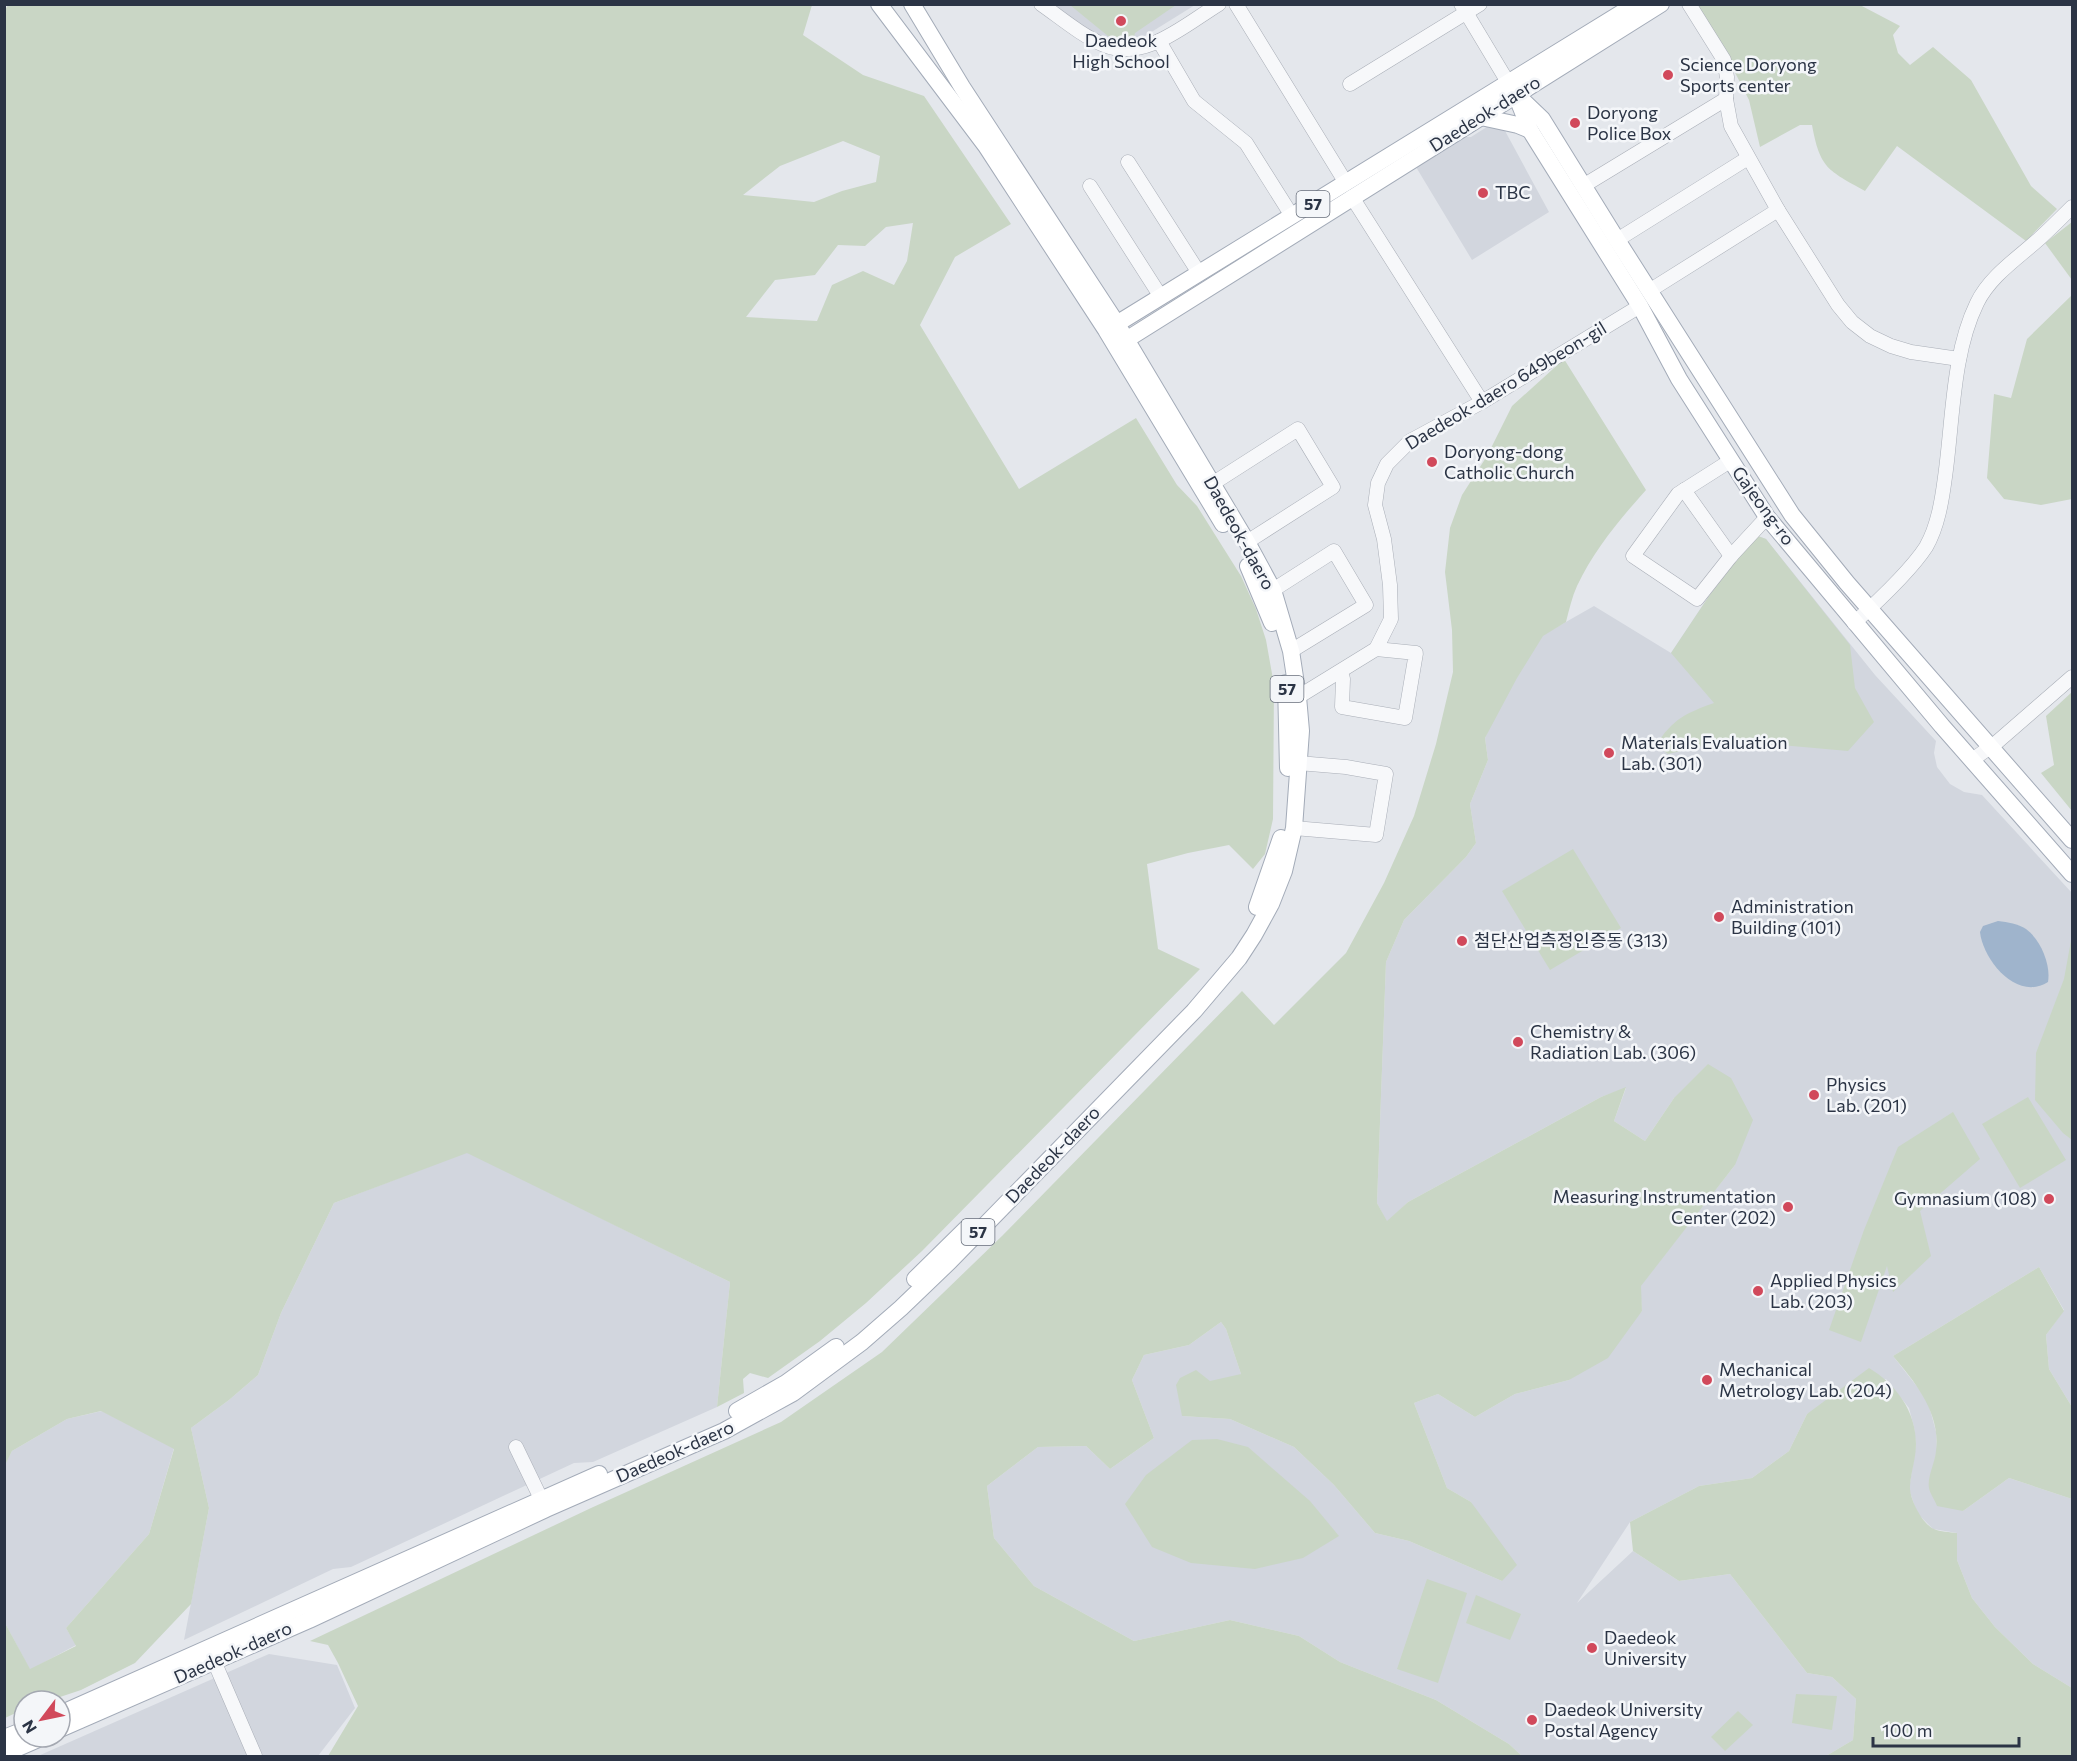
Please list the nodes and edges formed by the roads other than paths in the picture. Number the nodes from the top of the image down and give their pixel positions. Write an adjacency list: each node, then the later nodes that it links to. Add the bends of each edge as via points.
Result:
1 (879, 4): 30 (main road, via 986,146)
2 (1041, 4): 11 (street, via 1110,47 1128,50)
3 (1219, 4): 11 (street)
4 (1236, 4): 21 (street)
5 (1480, 4): 10 (street)
6 (1636, 4): 13 (main road, Daedeok-daero / 57)
7 (1661, 4): 13 (main road, Daedeok-daero / 57)
8 (1689, 4): 14 (street, via 1724,60)
9 (913, 5): 30 (main road)
10 (1463, 9): 12 (street); 13 (street)
11 (1160, 41): 24 (street, via 1194,101 1246,143)
12 (1350, 84)
13 (1512, 89): 15 (main road, Daedeok-daero / 57); 16 (main road, Gajeong-ro); 20 (main road, Gajeong-ro, via 1542,119); 21 (main road, Daedeok-daero / 57)
14 (1726, 99): 17 (street, via 1731,126); 20 (street)
15 (1481, 117): 16 (main road); 21 (main road, Daedeok-daero / 57)
16 (1530, 130): 29 (main road, Gajeong-ro)
17 (1748, 158): 23 (street); 25 (street)
18 (1128, 162): 26 (street)
19 (1090, 186): 28 (street)
20 (1583, 186): 25 (main road, Gajeong-ro)
21 (1349, 190): 24 (main road, Daedeok-daero / 57); 31 (main road, Daedeok-daero / 57); 33 (street)
22 (2073, 207): 32 (street, via 1989,284 1970,317)
23 (1778, 210): 27 (street); 32 (street, via 1852,322 1891,346)
24 (1292, 216): 26 (main road, Daedeok-daero / 57)
25 (1617, 240): 27 (main road, Gajeong-ro)
26 (1199, 273): 28 (main road, Daedeok-daero / 57)
27 (1649, 291): 42 (main road, Gajeong-ro, via 1792,514)
28 (1161, 297): 30 (main road, Daedeok-daero / 57)
29 (1640, 306): 33 (street, Daedeok-daero 649beon-gil); 34 (main road, Gajeong-ro)
30 (1112, 327): 31 (main road, Daedeok-daero / 57)
31 (1121, 343): 35 (main road, Daedeok-daero / 57); 57 (main road, Daedeok-daero / 57, via 1251,571 1281,654 1287,693 1287,801 1279,846 1262,897 1228,956 1209,980 904,1291 852,1336 786,1383 719,1422)
32 (1959, 359): 42 (street, via 1943,494 1935,526 1925,547)
33 (1482, 402): 43 (street, Daedeok-daero 649beon-gil, via 1410,441 1387,464 1378,483 1376,505 1384,539)
34 (1730, 461): 36 (street); 37 (main road, Gajeong-ro)
35 (1212, 484): 38 (main road, Daedeok-daero / 57); 38 (street, via 1298,429 1334,487)
36 (1684, 490): 39 (street); 39 (street, via 1633,556 1697,599)
37 (1767, 517): 39 (street); 44 (main road, Gajeong-ro)
38 (1247, 542): 40 (main road, Daedeok-daero / 57)
39 (1731, 556)
40 (1273, 590): 41 (street, via 1334,551); 46 (main road, Daedeok-daero / 57)
41 (1366, 605): 43 (street); 46 (street)
42 (1870, 608): 44 (street); 50 (main road, Gajeong-ro)
43 (1391, 612): 45 (street, Daedeok-daero 649beon-gil)
44 (1854, 623): 51 (main road, Gajeong-ro)
45 (1376, 649): 47 (street); 47 (street, via 1416,653 1405,718 1342,707)
46 (1291, 651): 49 (main road, Daedeok-daero / 57)
47 (1341, 672): 49 (street)
48 (2073, 677): 50 (street)
49 (1298, 697): 52 (main road, Daedeok-daero / 57)
50 (1991, 747): 51 (street); 54 (main road, Gajeong-ro)
51 (1972, 760): 55 (main road, Gajeong-ro)
52 (1298, 763): 53 (main road, Daedeok-daero / 57); 53 (street, via 1386,774 1376,835)
53 (1294, 828): 57 (main road, Daedeok-daero / 57, via 1271,904 1226,974 901,1308 793,1393 724,1431)
54 (2073, 840)
55 (2073, 874)
56 (516, 1447): 57 (street)
57 (543, 1504): 58 (main road, Daedeok-daero / 57, via 309,1620)
58 (211, 1654): 59 (main road, Daedeok-daero / 57); 60 (main road, Daedeok-daero / 57); 61 (street)
59 (72, 1709)
60 (72, 1724)
61 (255, 1756)

